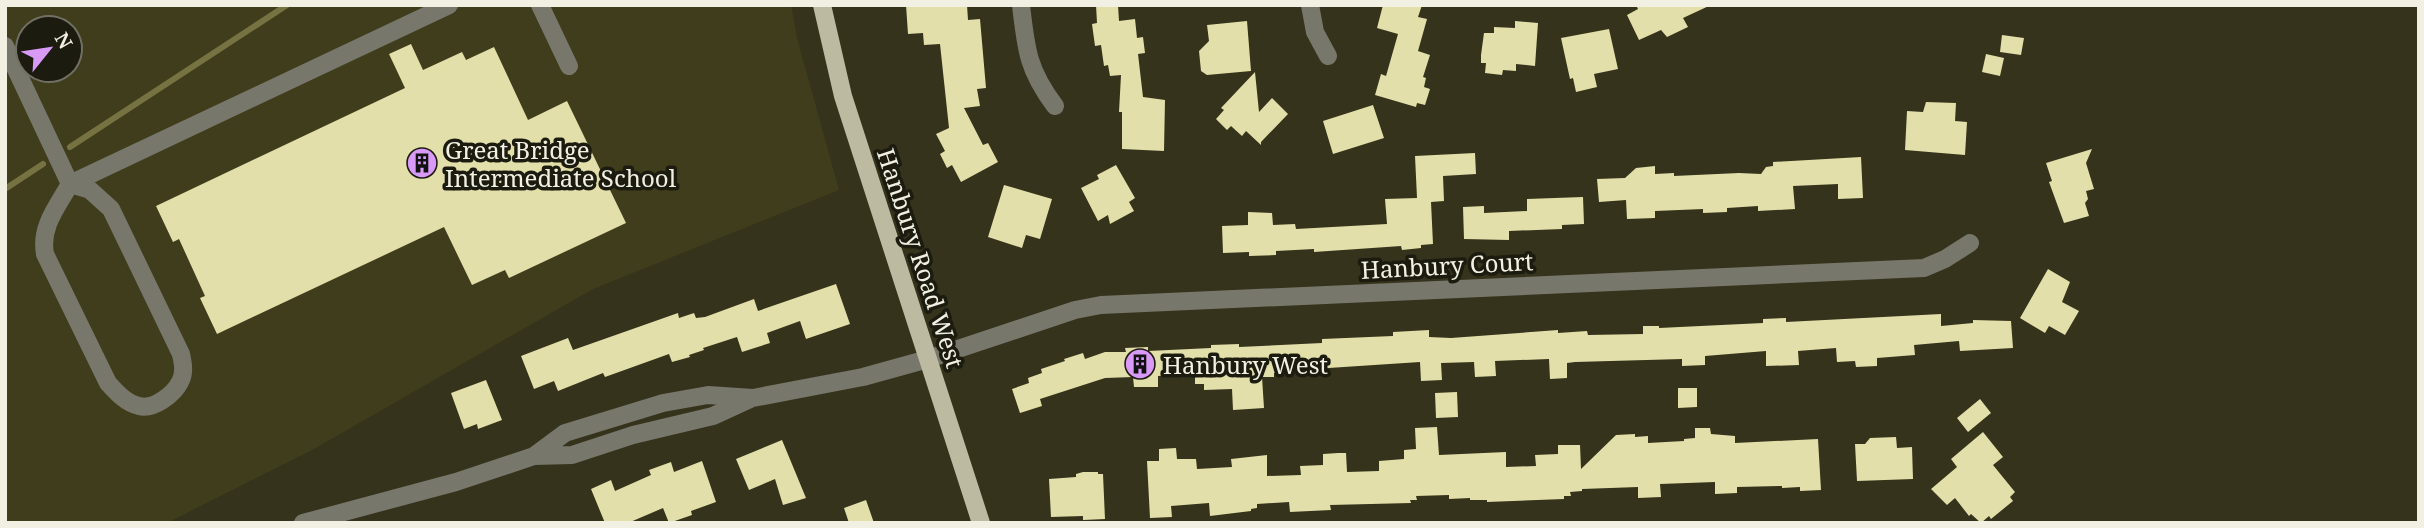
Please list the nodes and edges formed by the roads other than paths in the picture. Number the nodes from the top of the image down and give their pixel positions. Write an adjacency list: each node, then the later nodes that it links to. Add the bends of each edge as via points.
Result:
1 (449, 5): 10 (street)
2 (540, 5): 8 (street)
3 (822, 5): 12 (main road, Hanbury Road West, via 843,96)
4 (1021, 5): 9 (street, via 1031,67)
5 (1310, 5): 7 (street, via 1315,32)
6 (5, 46): 10 (street)
7 (1328, 56)
8 (569, 66)
9 (1055, 106)
10 (70, 184): 10 (street, via 45,228 45,254 108,383 123,399 142,407 158,403 181,380 181,354 111,209 90,190)
11 (1970, 243): 12 (street, Hanbury Court, via 1924,268 1101,305)
12 (928, 359): 13 (street, Hanbury Court); 18 (main road, Hanbury Road West)
13 (753, 398): 14 (street, via 708,395); 15 (street, via 713,416)
14 (626, 414): 15 (street); 16 (street, via 565,433)
15 (633, 435): 16 (street, via 572,455)
16 (534, 456): 17 (street)
17 (303, 523)
18 (981, 523)

